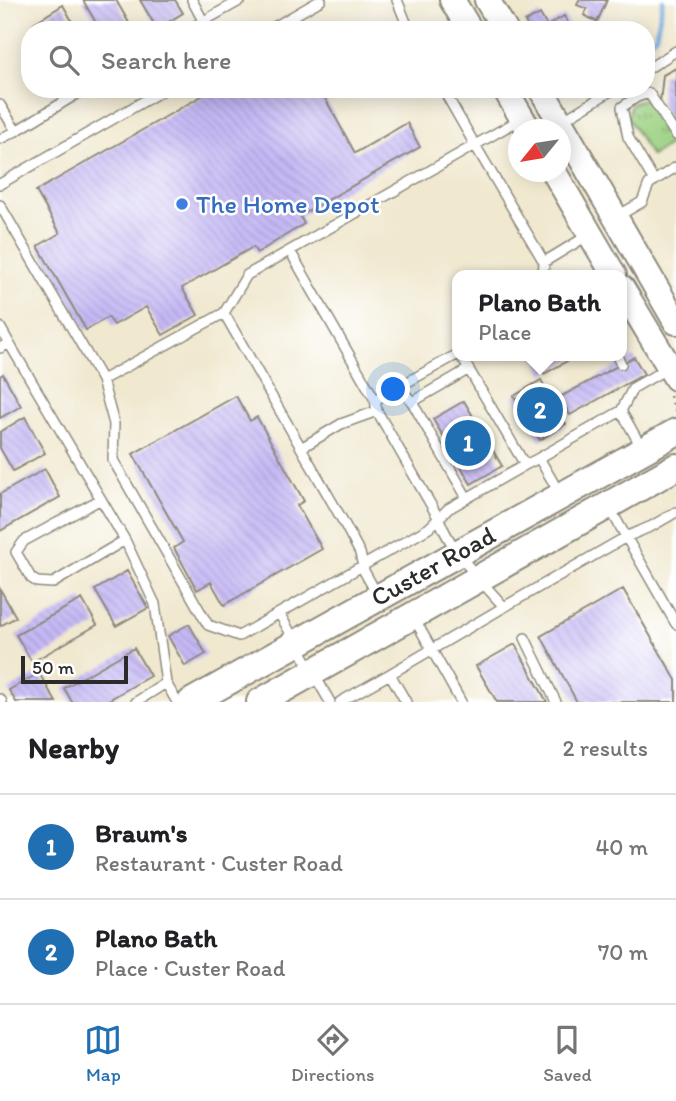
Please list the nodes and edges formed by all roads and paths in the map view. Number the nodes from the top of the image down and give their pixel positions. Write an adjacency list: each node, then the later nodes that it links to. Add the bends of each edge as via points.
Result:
1 (192, 0): 7 (lane)
2 (241, 0): 7 (lane)
3 (321, 0): 8 (lane)
4 (397, 0): 9 (lane)
5 (452, 0): 10 (main road)
6 (487, 0): 11 (main road)
7 (204, 21)
8 (285, 21)
9 (405, 21)
10 (465, 21)
11 (500, 21)
12 (676, 51): 13 (lane)
13 (655, 64)
14 (70, 98): 26 (lane)
15 (148, 98): 35 (lane)
16 (448, 98): 31 (lane)
17 (510, 98): 23 (main road)
18 (546, 98): 24 (main road)
19 (600, 98): 25 (lane)
20 (636, 98): 33 (lane, via 622,107 628,136)
21 (652, 98): 28 (lane)
22 (0, 105): 26 (lane)
23 (523, 119)
24 (559, 119)
25 (566, 119)
26 (16, 131): 29 (lane)
27 (508, 131): 31 (lane)
28 (676, 135)
29 (0, 139)
30 (571, 140): 37 (main road)
31 (475, 145): 39 (lane); 40 (lane)
32 (676, 167): 33 (lane)
33 (654, 181): 37 (lane, via 642,202)
34 (560, 182): 38 (main road)
35 (0, 184)
36 (0, 205): 52 (lane)
37 (615, 218): 38 (main road); 44 (main road)
38 (590, 234): 40 (lane); 42 (main road)
39 (290, 251): 45 (lane, via 247,275); 54 (lane)
40 (544, 262): 41 (lane)
41 (543, 270)
42 (611, 270)
43 (627, 300): 51 (main road)
44 (673, 307)
45 (224, 313): 52 (lane); 59 (lane)
46 (0, 327): 47 (lane)
47 (5, 345): 66 (lane)
48 (452, 359): 53 (lane)
49 (463, 361): 50 (lane)
50 (469, 369): 55 (lane); 62 (lane)
51 (673, 373): 57 (lane, via 632,385)
52 (102, 380): 77 (lane, via 114,424 113,460 208,625 239,636)
53 (399, 386): 54 (lane); 55 (lane)
54 (374, 400): 56 (lane)
55 (412, 402): 65 (lane)
56 (377, 411): 59 (lane); 69 (lane)
57 (621, 411): 60 (lane); 61 (lane)
58 (676, 432): 60 (main road, Custer Road)
59 (300, 448): 73 (lane, via 360,553)
60 (643, 450): 64 (main road, Custer Road)
61 (539, 458): 62 (lane); 64 (lane)
62 (525, 465): 65 (lane)
63 (676, 467): 67 (main road, Custer Road)
64 (560, 495): 72 (main road, Custer Road)
65 (467, 498): 69 (lane)
66 (101, 499): 71 (lane); 71 (lane, via 24,541 16,552 31,578 53,583)
67 (608, 505): 70 (lane); 74 (main road, Custer Road)
68 (676, 512): 70 (lane)
69 (439, 519): 72 (lane); 73 (lane)
70 (626, 537): 76 (lane); 79 (lane)
71 (125, 540): 85 (lane, via 155,604)
72 (457, 553): 74 (lane); 75 (main road, Custer Road)
73 (362, 565): 75 (lane); 77 (lane)
74 (480, 579): 76 (lane); 78 (main road, Custer Road)
75 (378, 596): 81 (main road, Custer Road)
76 (504, 607): 82 (lane)
77 (279, 613): 81 (lane)
78 (413, 616): 82 (lane); 83 (main road, Custer Road)
79 (676, 624)
80 (525, 638): 94 (lane)
81 (295, 643): 83 (lane); 88 (main road, Custer Road)
82 (432, 650): 84 (lane); 93 (lane)
83 (313, 672): 89 (main road, Custer Road); 90 (lane)
84 (390, 674): 91 (lane); 92 (lane)
85 (166, 683): 86 (lane); 87 (lane)
86 (135, 702)
87 (177, 702)
88 (191, 702)
89 (260, 702)
90 (330, 702)
91 (340, 702)
92 (406, 702)
93 (461, 702)
94 (556, 702)

